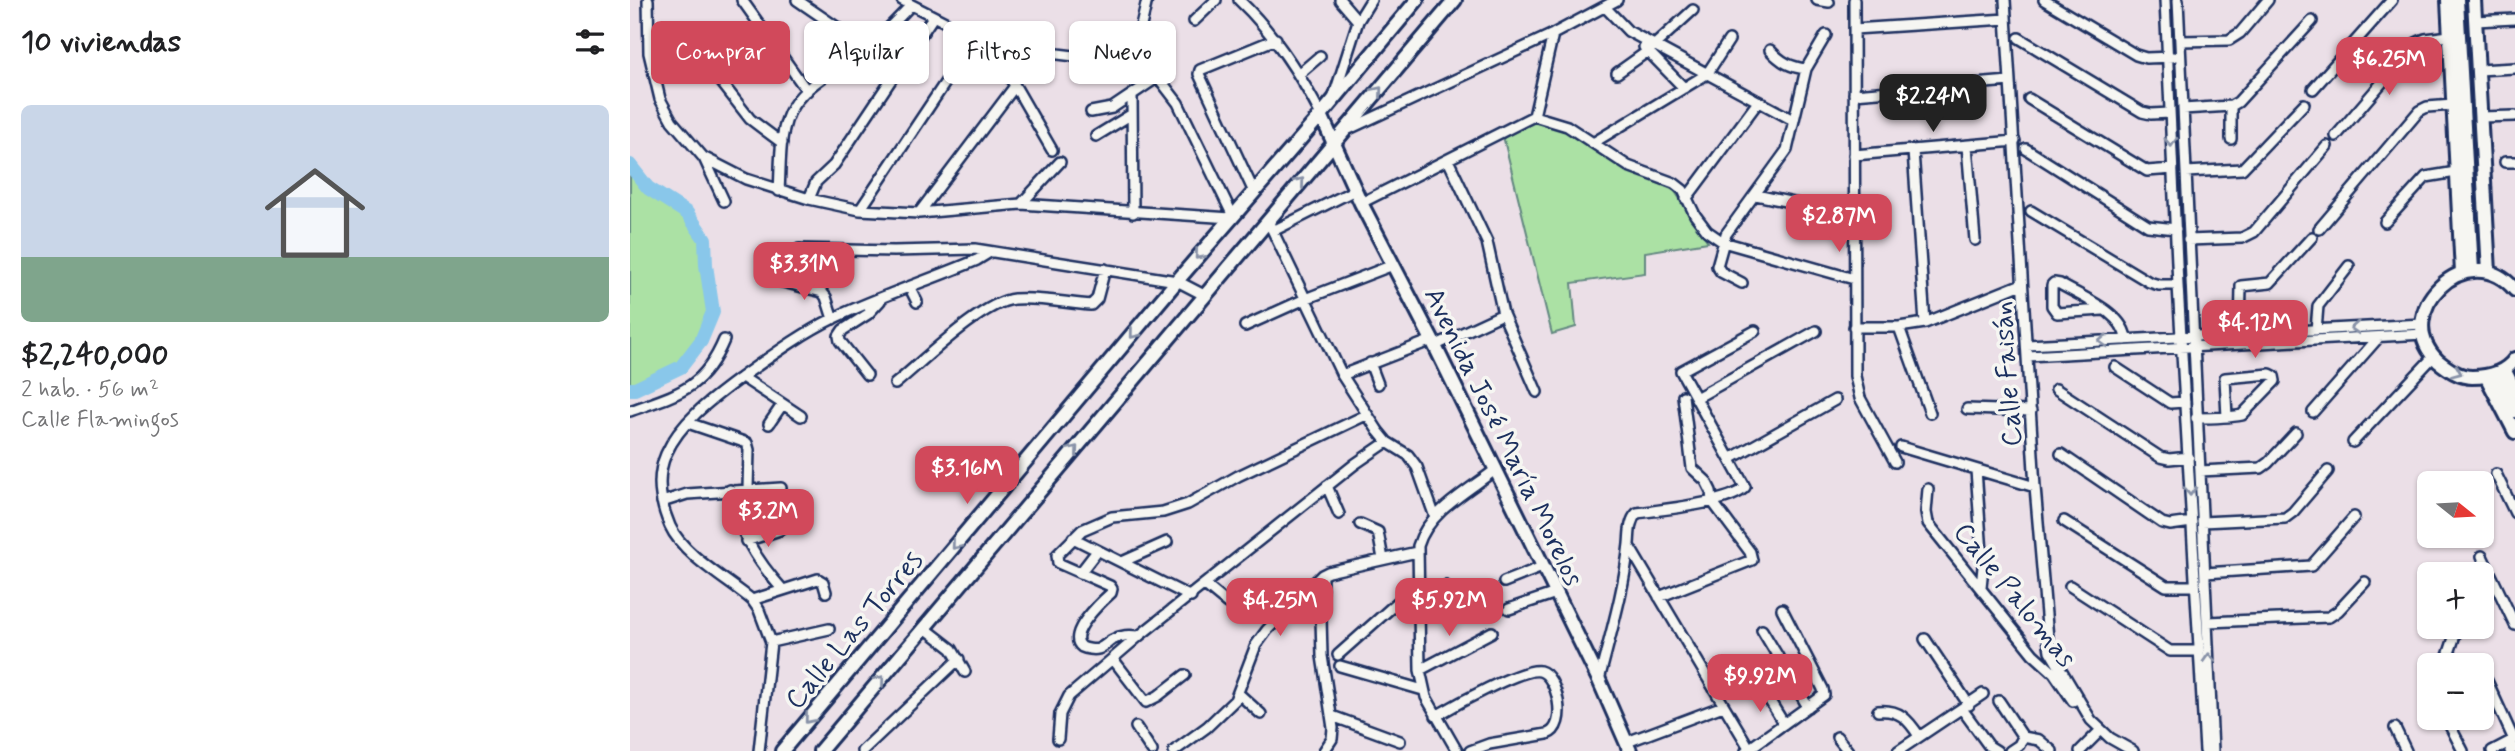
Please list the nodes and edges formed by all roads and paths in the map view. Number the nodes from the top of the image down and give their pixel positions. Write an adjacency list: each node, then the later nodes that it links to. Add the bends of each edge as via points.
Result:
1 (648, 0): 101 (street, via 649,53 660,99)
2 (742, 0): 69 (street)
3 (797, 0): 31 (street)
4 (1147, 0): 33 (street)
5 (1216, 0): 38 (street)
6 (1238, 0): 45 (street)
7 (1340, 0): 34 (street)
8 (1371, 0): 34 (street)
9 (1417, 0): 73 (main road, Calle Las Torres)
10 (1455, 0): 87 (main road, Calle Las Torres, one-way to 10)
11 (1617, 0): 26 (street)
12 (1816, 0): 24 (street)
13 (1854, 0): 40 (street)
14 (2005, 0): 29 (street, Calle Faisán)
15 (2044, 0): 52 (street, via 2136,55)
16 (2165, 0): 52 (street)
17 (2178, 0): 47 (street)
18 (2268, 0): 47 (street, via 2229,40)
19 (2392, 0): 68 (street)
20 (2448, 0): 43 (main road)
21 (2457, 0): 135 (main road)
22 (2466, 0): 135 (main road)
23 (2474, 0): 36 (main road)
24 (1829, 2)
25 (906, 3): 28 (street); 32 (street)
26 (1605, 8): 41 (street); 48 (street)
27 (1693, 10): 48 (street)
28 (933, 17): 37 (street); 39 (street)
29 (2006, 19): 40 (street); 59 (street, Calle Faisán)
30 (2515, 19): 36 (street)
31 (828, 21)
32 (890, 21)
33 (1142, 21)
34 (1358, 21): 73 (street)
35 (2312, 21): 77 (street)
36 (2475, 21): 55 (main road)
37 (943, 22)
38 (1194, 22)
39 (929, 23)
40 (1854, 29): 70 (street)
41 (1553, 34): 83 (street); 87 (street)
42 (1826, 35): 54 (street)
43 (2450, 36): 76 (main road); 89 (street, via 2417,43)
44 (2019, 38): 80 (street, via 2142,113)
45 (1276, 39): 56 (street); 109 (street, via 1199,74)
46 (1729, 40): 58 (street)
47 (2180, 41): 51 (street)
48 (1651, 49): 57 (street); 58 (street); 67 (street)
49 (1770, 50): 54 (street, via 1792,67)
50 (1320, 56): 56 (street)
51 (2180, 56): 52 (street); 78 (street)
52 (2168, 57): 80 (street)
53 (2515, 68): 55 (street)
54 (1806, 69): 86 (street)
55 (2478, 70): 85 (main road)
56 (1299, 74): 82 (street)
57 (1617, 74)
58 (1707, 74): 67 (street); 74 (street)
59 (2010, 81): 70 (street); 91 (street, Calle Faisán)
60 (723, 84): 92 (street, via 750,119)
61 (817, 84): 69 (street)
62 (888, 84): 111 (street, via 834,165 816,182)
63 (944, 84): 116 (street)
64 (1148, 84): 71 (street)
65 (1163, 84): 121 (street, via 1178,103)
66 (1015, 86): 98 (street); 119 (street)
67 (1684, 88): 94 (street)
68 (2313, 89)
69 (807, 91): 92 (street, via 793,106)
70 (1854, 94): 100 (street)
71 (1132, 95): 79 (street, via 1112,108); 81 (street)
72 (2029, 99): 104 (street, via 2147,171)
73 (1333, 101): 82 (main road, Calle Las Torres)
74 (1758, 102): 86 (street); 112 (street)
75 (2304, 104): 105 (street, via 2242,169)
76 (2453, 105): 106 (main road); 125 (street, via 2419,111)
77 (2231, 106): 78 (street); 90 (street)
78 (2183, 109): 105 (street)
79 (1091, 112)
80 (2170, 113): 104 (street, one-way to 104)
81 (1132, 114): 88 (street); 120 (street)
82 (1321, 115): 93 (main road, Avenida José María Morelos); 109 (main road, Calle Las Torres)
83 (1534, 116): 94 (street, via 1567,126); 102 (street)
84 (2515, 116): 85 (street)
85 (2480, 117): 135 (main road)
86 (1793, 120): 110 (street, via 1787,150)
87 (1344, 131): 93 (main road, Calle Las Torres)
88 (1096, 136)
89 (2336, 136)
90 (2231, 139)
91 (2015, 141): 95 (street); 140 (street, Calle Faisán)
92 (782, 143): 108 (street)
93 (1333, 143): 107 (main road, Avenida José María Morelos); 123 (main road, Calle Las Torres, one-way to 93)
94 (1593, 144): 112 (street, via 1628,166 1674,183)
95 (1966, 146): 99 (street); 127 (street)
96 (2327, 146): 128 (street, via 2254,232 2242,238)
97 (2026, 149): 124 (street, via 2148,226)
98 (1052, 150)
99 (1913, 151): 100 (street); 151 (street)
100 (1854, 155): 136 (street)
101 (703, 157): 108 (street); 113 (street)
102 (1447, 160): 114 (street); 149 (street, via 1487,242)
103 (1060, 162): 115 (street)
104 (2172, 169): 124 (street)
105 (2186, 172): 128 (street)
106 (2456, 172): 122 (street, via 2426,177); 135 (main road)
107 (1355, 190): 114 (main road, Avenida José María Morelos); 123 (street)
108 (779, 191): 111 (street)
109 (1254, 192): 121 (main road, Calle Las Torres)
110 (1756, 195): 118 (street); 129 (street)
111 (809, 199): 116 (street)
112 (1686, 199): 129 (street, via 1707,231)
113 (723, 201)
114 (1362, 203): 132 (main road, Avenida José María Morelos)
115 (1021, 204): 119 (street); 120 (street)
116 (860, 210): 119 (street)
117 (2031, 211): 141 (street, via 2149,282)
118 (1832, 212)
119 (919, 213)
120 (1133, 213): 121 (street)
121 (1232, 217): 138 (main road, Calle Las Torres, one-way to 138)
122 (2385, 222)
123 (1270, 226): 144 (main road, Calle Las Torres); 146 (street)
124 (2176, 229): 141 (street)
125 (2319, 229)
126 (2312, 237): 159 (street, via 2274,280 2241,286)
127 (1975, 240)
128 (2188, 240): 160 (street)
129 (1723, 242): 136 (street); 139 (street, via 1718,270)
130 (799, 249): 131 (street)
131 (990, 252): 134 (street); 142 (street)
132 (1392, 265): 146 (street); 165 (main road, Avenida José María Morelos)
133 (2349, 266): 156 (street, via 2318,306)
134 (1105, 269): 138 (street); 176 (street, via 1091,305 1015,299 998,303)
135 (2476, 272): 143 (main road, via 2509,282); 155 (main road, via 2446,280 2434,292)
136 (1854, 279): 153 (street)
137 (779, 281): 150 (street, via 822,292)
138 (1177, 281): 144 (street); 308 (main road, Calle Las Torres, one-way to 308)
139 (1742, 283)
140 (2022, 284): 151 (street); 168 (street, Calle Faisán)
141 (2178, 285): 161 (street)
142 (910, 288): 145 (street); 147 (street)
143 (2515, 290)
144 (1204, 295): 264 (main road, Calle Las Torres, one-way to 144)
145 (882, 298): 150 (street); 173 (street, via 839,336)
146 (1305, 299): 152 (street); 174 (street)
147 (917, 302)
148 (2103, 310): 148 (street, via 2060,284 2052,285 2052,306 2057,313); 164 (street, via 2120,320)
149 (1503, 314): 165 (street); 180 (street)
150 (833, 318): 175 (street)
151 (1926, 323): 154 (street)
152 (1245, 326)
153 (1854, 327): 154 (street); 206 (street, via 1860,398)
154 (1899, 327): 191 (street)
155 (2423, 329): 156 (street, one-way to 156); 162 (street); 169 (main road)
156 (2316, 330): 159 (street)
157 (1755, 331): 182 (street, via 1682,368)
158 (1816, 331): 182 (street)
159 (2240, 335): 160 (street)
160 (2193, 336): 161 (street); 167 (street)
161 (2182, 337): 164 (street); 166 (street)
162 (2379, 337): 167 (street); 190 (street)
163 (724, 340): 187 (street, via 713,365 690,388)
164 (2126, 340): 168 (street, one-way to 168)
165 (1433, 343): 170 (street); 207 (main road, Avenida José María Morelos)
166 (2182, 348): 167 (street); 168 (street); 184 (street)
167 (2194, 348): 195 (street)
168 (2028, 351): 188 (street, Calle Faisán)
169 (2434, 356): 172 (main road, one-way to 172, via 2448,370 2468,377); 201 (street)
170 (1370, 363): 174 (street); 177 (street)
171 (2115, 367): 184 (street, via 2170,403)
172 (2505, 369): 179 (main road); 189 (main road); 198 (main road)
173 (867, 375)
174 (1342, 375): 192 (street)
175 (742, 377): 185 (street); 196 (street)
176 (895, 383)
177 (1378, 384)
178 (2056, 388): 204 (street, via 2160,457)
179 (2515, 391)
180 (1538, 392)
181 (1683, 396): 218 (street, via 1692,468 1706,481)
182 (1696, 398): 205 (street)
183 (1835, 400): 205 (street)
184 (2185, 402): 204 (street)
185 (782, 405): 193 (street); 197 (street)
186 (1967, 410): 188 (street)
187 (630, 411)
188 (2031, 411): 213 (street, Calle Faisán)
189 (2515, 411)
190 (2313, 412)
191 (1930, 413)
192 (1366, 415): 200 (street); 229 (street, via 1188,504 1163,512 1112,517)
193 (801, 416)
194 (2227, 417): 194 (street, via 2244,414 2275,381 2274,376 2225,378); 195 (street)
195 (2196, 418): 209 (street)
196 (688, 424): 215 (street, via 748,446); 219 (street, via 663,463)
197 (769, 424)
198 (2515, 432)
199 (2296, 433): 209 (street, via 2261,468)
200 (1387, 442): 212 (street); 222 (street, via 1408,455 1416,467)
201 (2353, 442)
202 (1901, 447): 208 (street)
203 (2061, 454): 225 (street, via 2162,523)
204 (2189, 457): 225 (street, one-way to 225)
205 (1730, 459): 218 (street, via 1745,487)
206 (1895, 462)
207 (1494, 470): 222 (street); 238 (main road, Avenida José María Morelos)
208 (1976, 470): 213 (street); 249 (street)
209 (2200, 471): 226 (street)
210 (2328, 471): 226 (street, via 2285,517)
211 (2496, 474): 220 (street)
212 (1327, 486): 221 (street); 244 (street)
213 (2035, 487): 293 (street, Calle Faisán, via 2050,652)
214 (781, 488): 215 (street)
215 (748, 489): 217 (street)
216 (1928, 489): 249 (street, Calle Palomas, via 1928,523)
217 (730, 490): 219 (street); 230 (street)
218 (1712, 501): 232 (street, via 1637,513); 254 (street, via 1752,560)
219 (662, 502): 257 (street, via 671,528 689,550)
220 (2515, 513)
221 (1339, 514)
222 (1435, 517): 234 (street, via 1423,532)
223 (2354, 517): 240 (street, via 2311,566)
224 (2064, 521): 248 (street, via 2166,586)
225 (2192, 522): 248 (street)
226 (2202, 522): 240 (street)
227 (1360, 524): 236 (street, via 1378,532)
228 (780, 530): 230 (street)
229 (1073, 538): 233 (street); 239 (street, via 1057,559)
230 (746, 541): 250 (street)
231 (1167, 542): 237 (street)
232 (1629, 546): 254 (street); 279 (street)
233 (1097, 551): 237 (street); 239 (street)
234 (1417, 552): 236 (street); 245 (street)
235 (2482, 556): 263 (street)
236 (1383, 559): 241 (street)
237 (1122, 562): 253 (street)
238 (1542, 567): 242 (street); 252 (main road, Avenida José María Morelos)
239 (1080, 573): 268 (street, via 1112,589 1085,619 1078,635 1082,647 1094,650 1124,635)
240 (2205, 573): 262 (street)
241 (1322, 575): 255 (street); 258 (street)
242 (1504, 582)
243 (2365, 582): 262 (street, via 2329,617)
244 (1205, 584): 253 (street); 259 (street)
245 (1418, 584): 256 (street); 272 (street)
246 (1446, 586): 256 (street)
247 (2070, 586): 271 (street, via 2169,651)
248 (2195, 586): 271 (street)
249 (1981, 587): 293 (street, Calle Palomas)
250 (783, 590): 251 (street, via 818,579); 257 (street)
251 (826, 592)
252 (1556, 593): 261 (street); 279 (main road, Avenida José María Morelos)
253 (1191, 597): 268 (street)
254 (1659, 597): 286 (street)
255 (1298, 599): 258 (street); 282 (street, via 1256,645)
256 (1419, 599): 276 (street)
257 (752, 600): 270 (street)
258 (1322, 601): 291 (street, via 1322,656)
259 (1227, 603)
260 (1782, 608): 287 (street, via 1823,689 1824,695)
261 (1509, 609)
262 (2208, 622): 324 (street, one-way to 262)
263 (2515, 625)
264 (925, 628): 273 (street); 309 (main road, Calle Las Torres, one-way to 264)
265 (829, 629): 270 (street)
266 (1762, 630): 287 (street)
267 (1492, 632): 276 (street)
268 (1139, 636): 274 (street)
269 (1925, 639): 288 (street)
270 (771, 642): 307 (street)
271 (2197, 650): 323 (street)
272 (1338, 654)
273 (959, 659): 277 (street); 310 (street)
274 (1114, 659): 278 (street, via 1146,702); 302 (street, via 1065,702)
275 (1340, 666): 281 (street)
276 (1420, 670): 281 (street)
277 (965, 672)
278 (1185, 675)
279 (1598, 680): 305 (main road, Avenida José María Morelos)
280 (1762, 688): 294 (street)
281 (1423, 690): 292 (street)
282 (1239, 694): 290 (street); 312 (street, via 1207,727)
283 (1983, 694): 288 (street)
284 (2494, 697): 304 (street)
285 (1999, 701): 301 (street)
286 (1723, 706): 305 (street); 306 (street)
287 (1808, 707): 294 (street)
288 (1965, 707): 299 (street); 318 (street, via 1989,747)
289 (1878, 711): 299 (street, via 1900,713)
290 (1261, 714)
291 (1332, 716): 303 (street); 313 (street, via 1332,739)
292 (1436, 716): 314 (street); 315 (street, via 1530,671 1548,676 1559,709 1555,730)
293 (2091, 720): 298 (street, Calle Faisán)
294 (1784, 724): 306 (street)
295 (1136, 727): 311 (street)
296 (2395, 729): 325 (street)
297 (2452, 730): 326 (street)
298 (2101, 731): 321 (street); 322 (street, Calle Faisán)
299 (1919, 736): 317 (street)
300 (1837, 737): 316 (street)
301 (2023, 737): 319 (street); 320 (street, via 2039,740)
302 (1058, 739)
303 (1400, 741)
304 (2514, 742): 327 (street); 328 (street)
305 (1629, 746)
306 (1749, 750)
307 (759, 751)
308 (782, 751)
309 (820, 751)
310 (862, 751)
311 (1152, 751)
312 (1174, 751)
313 (1324, 751)
314 (1457, 751)
315 (1470, 751)
316 (1848, 751)
317 (1898, 751)
318 (1997, 751)
319 (2010, 751)
320 (2052, 751)
321 (2080, 751)
322 (2133, 751)
323 (2205, 751)
324 (2213, 751)
325 (2406, 751)
326 (2463, 751)
327 (2492, 751)
328 (2510, 751)

